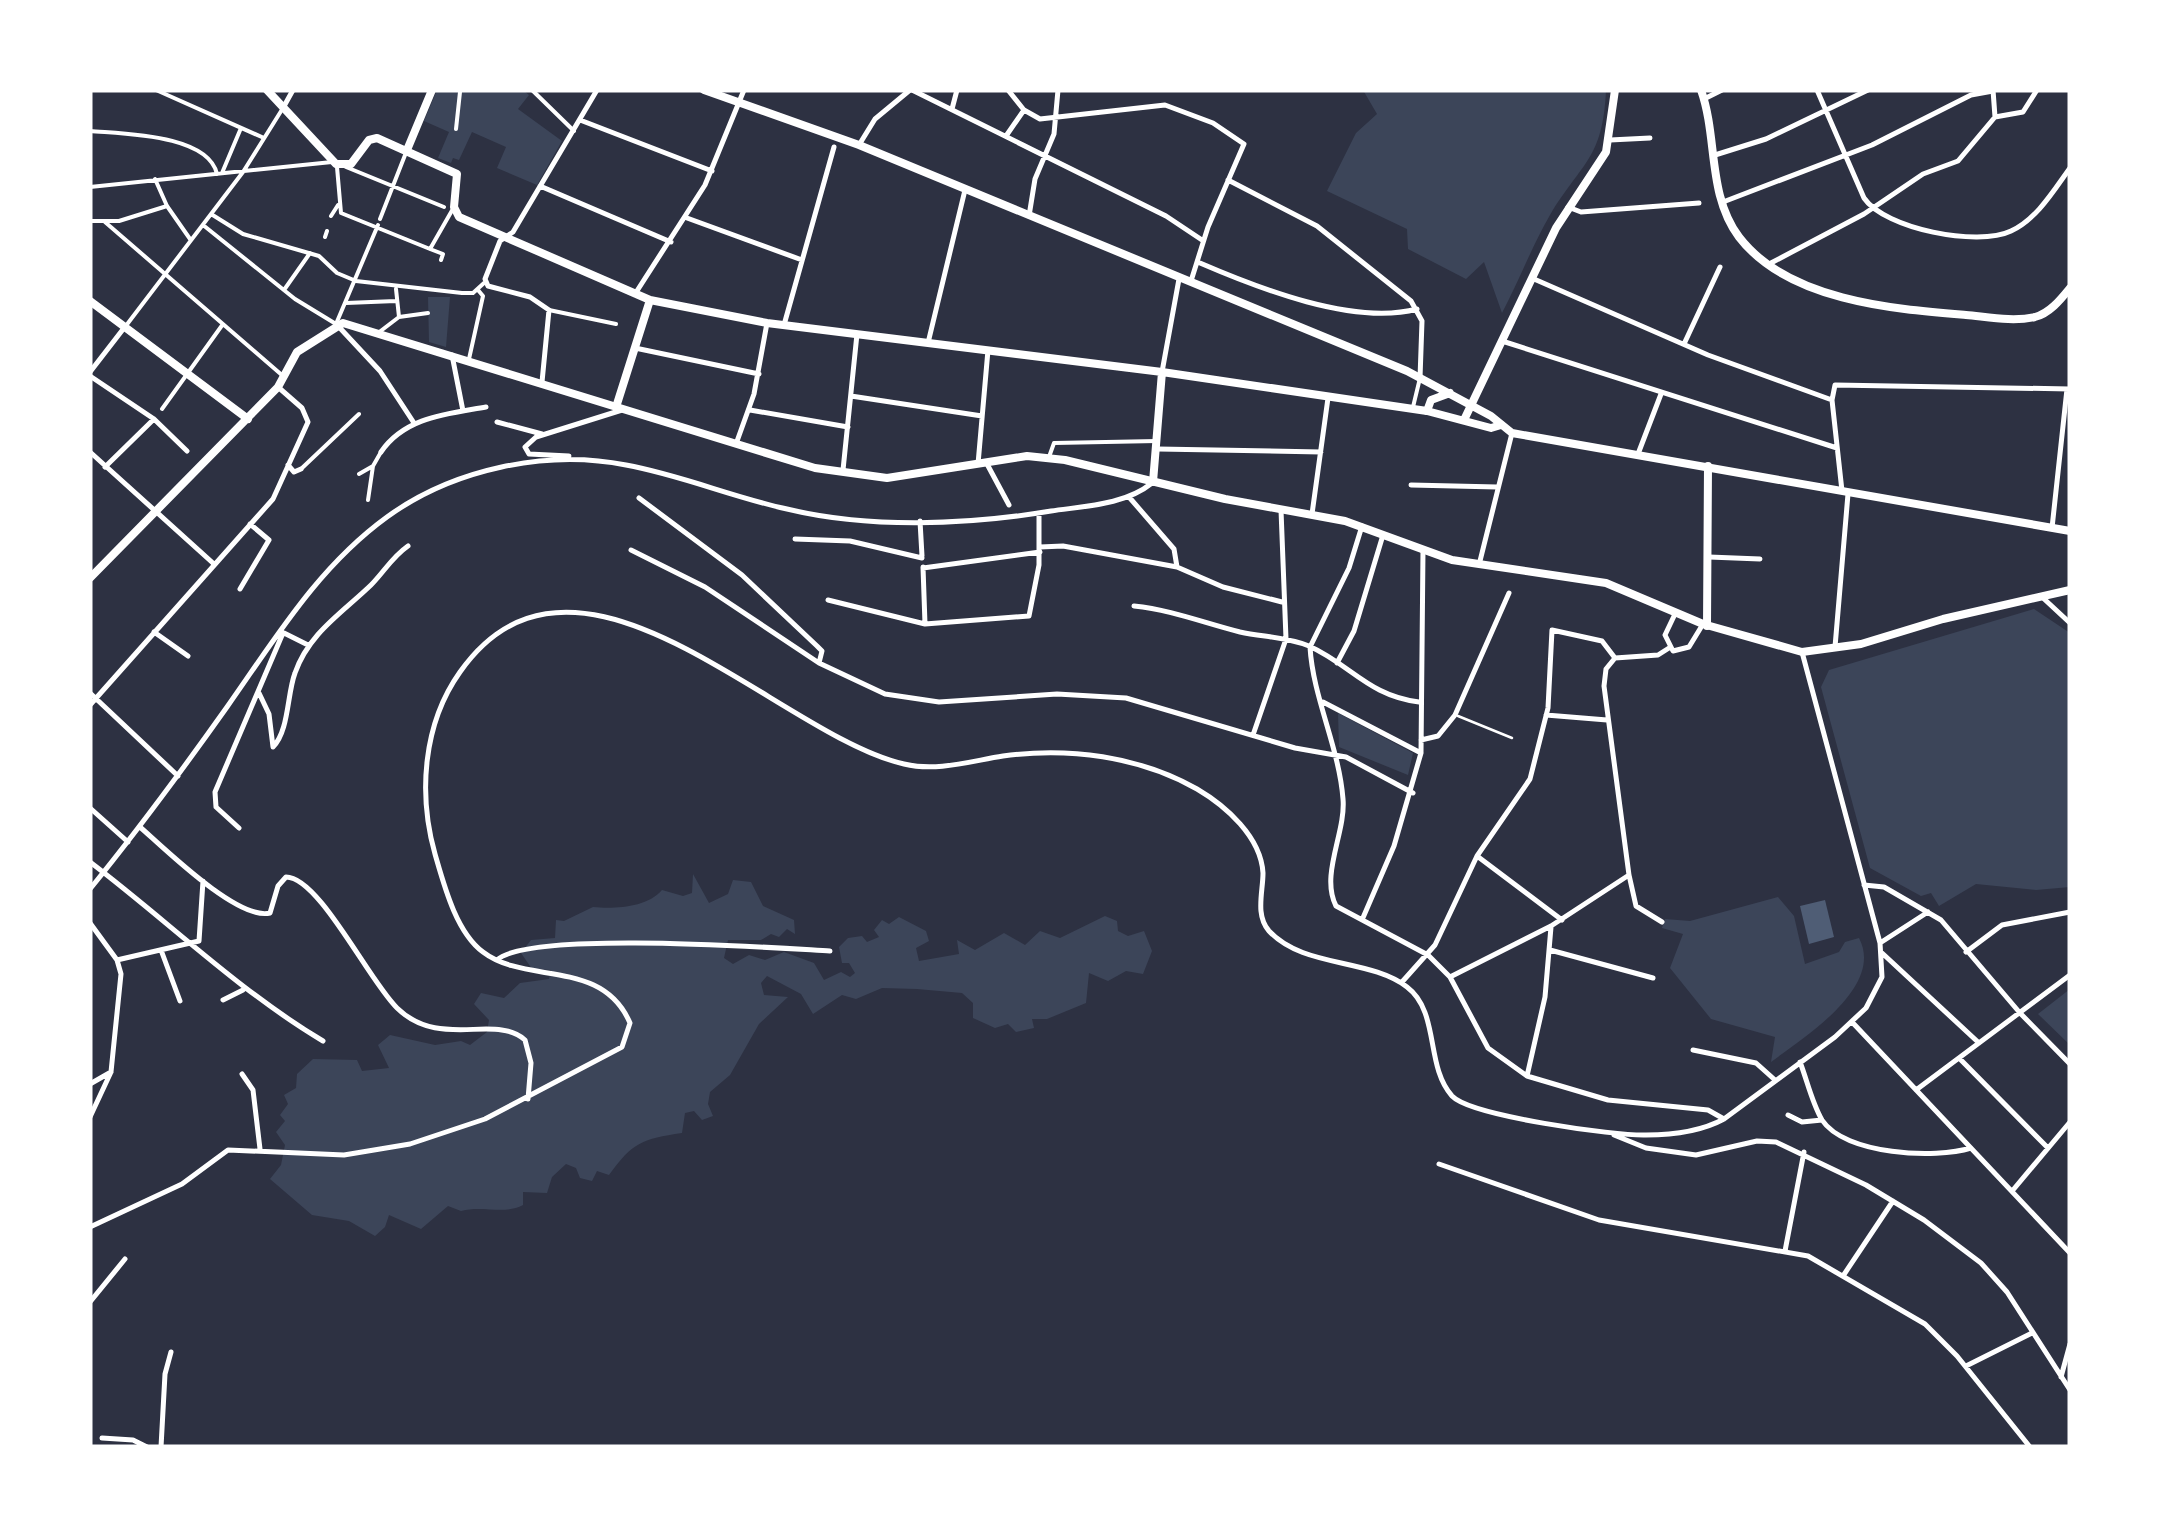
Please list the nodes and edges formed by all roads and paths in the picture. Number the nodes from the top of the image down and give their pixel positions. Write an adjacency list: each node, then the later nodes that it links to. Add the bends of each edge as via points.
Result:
1 (156, 90): 30 (street)
2 (267, 90): 23 (main road)
3 (293, 90): 23 (street)
4 (432, 90): 40 (main road)
5 (532, 90): 33 (street)
6 (598, 90): 29 (street)
7 (704, 90): 22 (main road)
8 (744, 90): 22 (street)
9 (911, 90): 24 (street); 38 (street, via 875,119)
10 (957, 90): 24 (street)
11 (1008, 90): 25 (street)
12 (1058, 90): 28 (street)
13 (1616, 90): 37 (main road)
14 (1722, 90): 21 (street)
15 (1817, 90): 26 (street)
16 (1868, 90): 26 (street)
17 (1994, 90): 19 (street); 27 (street)
18 (2036, 90): 27 (street, via 2022,112)
19 (1983, 91): 42 (street)
20 (460, 92): 31 (street)
21 (1702, 94): 41 (main road)
22 (738, 104): 38 (main road); 46 (street)
23 (283, 108): 34 (street); 44 (main road)
24 (952, 109): 35 (street)
25 (1024, 110): 28 (street); 35 (street)
26 (1826, 111): 41 (street); 42 (street)
27 (1995, 116): 61 (street, via 1958,161 1923,174)
28 (1054, 119): 43 (street); 50 (street, via 1166,105 1244,144)
29 (580, 120): 33 (street); 46 (street)
30 (241, 128): 34 (street); 48 (street)
31 (456, 129)
32 (90, 130): 48 (street, via 172,141 207,157)
33 (574, 131): 52 (street)
34 (264, 138): 47 (street)
35 (1006, 138): 43 (street)
36 (1650, 138): 37 (street)
37 (1610, 140): 60 (main road)
38 (859, 144): 54 (main road)
39 (834, 146): 81 (street)
40 (407, 150): 44 (main road, via 372,138 351,164); 51 (street); 59 (main road, via 457,174)
41 (1713, 156): 55 (main road)
42 (1844, 157): 55 (street); 61 (street)
43 (1047, 158): 64 (street); 74 (street)
44 (338, 164): 47 (street); 51 (street); 56 (street)
45 (2070, 168): 61 (street, via 2034,214 1999,236 1935,230)
46 (712, 171): 65 (street)
47 (243, 172): 48 (street); 62 (street)
48 (220, 174): 49 (street)
49 (155, 178): 53 (street); 58 (street)
50 (1228, 180): 74 (street); 100 (street, via 1317,226)
51 (393, 186): 59 (street); 69 (street)
52 (540, 186): 72 (street); 75 (street)
53 (90, 187)
54 (965, 189): 64 (main road); 113 (street)
55 (1723, 202): 83 (main road, via 1738,236)
56 (338, 204): 63 (street); 69 (street, via 340,212)
57 (1698, 204): 60 (street)
58 (167, 206): 67 (street); 73 (street)
59 (449, 207): 72 (main road); 77 (street)
60 (1568, 208): 86 (main road)
61 (1872, 209): 83 (street)
62 (211, 214): 70 (street); 78 (street, via 243,234)
63 (332, 216)
64 (1029, 216): 87 (main road)
65 (687, 218): 75 (street); 81 (street)
66 (90, 221): 68 (street)
67 (119, 221): 68 (street); 71 (street)
68 (105, 222): 71 (street)
69 (378, 224): 77 (street); 88 (street)
70 (202, 225): 73 (street); 93 (street)
71 (114, 232): 85 (street)
72 (504, 237): 89 (street); 95 (main road)
73 (191, 240): 85 (street)
74 (1203, 241): 82 (street)
75 (670, 242): 95 (street)
76 (321, 247): 79 (street)
77 (430, 249): 80 (street, via 443,254)
78 (310, 253): 79 (street); 93 (street)
79 (319, 256): 88 (street)
80 (441, 260)
81 (802, 260): 108 (street)
82 (1200, 263): 90 (street); 100 (street, via 1303,300 1389,314)
83 (1771, 263): 91 (main road, via 1867,305 1954,314 2034,317)
84 (1720, 267): 114 (street)
85 (165, 273): 105 (street); 109 (street)
86 (1531, 278): 112 (main road); 114 (street)
87 (1179, 279): 90 (main road); 119 (street)
88 (356, 280): 92 (street); 99 (street)
89 (484, 282): 94 (street); 101 (street)
90 (1190, 283): 124 (main road)
91 (2070, 288)
92 (396, 289): 94 (street); 98 (street)
93 (284, 290): 106 (street)
94 (478, 290): 118 (street, via 481,318)
95 (635, 294): 96 (main road)
96 (650, 300): 104 (main road); 115 (main road)
97 (90, 301): 109 (main road)
98 (396, 301): 99 (street); 103 (street)
99 (346, 303): 106 (street)
100 (1417, 308): 124 (street)
101 (549, 310): 107 (street); 125 (street)
102 (428, 312): 103 (street)
103 (400, 317): 110 (street)
104 (767, 323): 108 (main road); 121 (street)
105 (222, 324): 122 (street); 123 (street)
106 (336, 324): 110 (main road); 123 (main road, via 297,352); 148 (street, via 380,371)
107 (616, 324)
108 (784, 325): 111 (main road)
109 (124, 328): 120 (street); 122 (main road)
110 (378, 333): 117 (main road)
111 (857, 334): 113 (main road); 130 (street)
112 (1501, 340): 129 (street); 134 (main road)
113 (928, 343): 116 (main road)
114 (1684, 344): 132 (street)
115 (634, 348): 121 (street); 133 (main road)
116 (988, 350): 119 (main road); 143 (street)
117 (451, 354): 118 (main road); 140 (street)
118 (468, 359): 125 (main road)
119 (1162, 372): 131 (main road); 154 (main road)
120 (90, 374): 144 (street)
121 (759, 374): 139 (street)
122 (187, 375): 137 (street); 145 (main road)
123 (283, 376): 126 (main road)
124 (1420, 378): 128 (main road); 138 (street)
125 (542, 382): 133 (main road)
126 (278, 387): 145 (main road); 163 (street, via 308,417)
127 (2069, 389): 132 (street, via 1835,385); 186 (street)
128 (1450, 394): 134 (main road); 141 (main road, via 1430,402)
129 (1662, 394): 155 (street); 160 (street)
130 (852, 396): 143 (street); 150 (street)
131 (1328, 398): 138 (main road); 159 (street)
132 (1832, 400): 155 (street)
133 (617, 404): 136 (main road)
134 (1471, 404): 146 (main road); 149 (main road)
135 (486, 407): 140 (street)
136 (628, 408): 152 (street); 153 (main road)
137 (162, 409)
138 (1413, 409): 141 (main road)
139 (750, 410): 150 (street); 153 (street)
140 (463, 411): 148 (street)
141 (1427, 411): 146 (main road)
142 (359, 414): 168 (street)
143 (982, 416): 164 (street)
144 (154, 419): 156 (street); 167 (street)
145 (248, 419): 180 (main road)
146 (1464, 420): 149 (main road)
147 (497, 422): 152 (street)
148 (414, 423): 158 (street)
149 (1501, 425): 151 (main road)
150 (848, 426): 169 (street)
151 (1512, 433): 160 (main road); 173 (street)
152 (546, 434): 162 (street, via 528,442 526,451)
153 (736, 444): 169 (main road)
154 (1158, 445): 159 (street); 161 (street, via 1054,443); 171 (main road)
155 (1837, 448): 174 (street)
156 (187, 450)
157 (90, 452): 167 (street)
158 (381, 452): 165 (street)
159 (1321, 452): 182 (street)
160 (1638, 454): 166 (main road)
161 (1049, 457): 164 (main road); 171 (main road)
162 (577, 459): 183 (street, via 648,470 788,510); 214 (street, via 478,474 412,502 384,519 320,580)
163 (288, 464): 168 (street, via 294,472); 184 (street, via 273,499)
164 (982, 464): 169 (main road, via 888,478); 178 (street)
165 (373, 466): 170 (street); 177 (street)
166 (1708, 466): 174 (main road); 194 (main road)
167 (105, 467): 180 (street)
168 (301, 469)
169 (842, 473)
170 (358, 474)
171 (1153, 482): 175 (street); 179 (main road)
172 (1411, 484): 173 (street)
173 (1499, 487): 198 (street)
174 (1845, 491): 186 (main road); 219 (street)
175 (1128, 497): 181 (street); 199 (street, via 1174,549)
176 (640, 498): 224 (street, via 742,575 822,651)
177 (368, 500)
178 (1010, 505)
179 (1281, 510): 182 (main road); 207 (street)
180 (156, 511): 197 (street); 201 (main road)
181 (1039, 513): 183 (street); 191 (street)
182 (1312, 514): 185 (main road)
183 (920, 520): 195 (street)
184 (249, 524): 197 (street); 202 (street, via 269,540)
185 (1362, 526): 188 (main road); 217 (street)
186 (2052, 528): 187 (main road)
187 (2070, 532)
188 (1382, 534): 193 (main road); 223 (street, via 1354,632)
189 (795, 539): 195 (street, via 850,542)
190 (408, 546): 216 (street)
191 (1040, 549): 199 (street, via 1064,546); 200 (street); 210 (street, via 1028,616)
192 (631, 550): 224 (street, via 705,587)
193 (1423, 550): 198 (main road); 228 (street)
194 (1709, 557): 196 (street); 212 (main road)
195 (922, 558): 200 (street)
196 (1760, 558)
197 (214, 564): 213 (street)
198 (1480, 564): 209 (main road, via 1606,583)
199 (1176, 567): 207 (street, via 1223,588)
200 (923, 568): 210 (street)
201 (90, 578)
202 (240, 590)
203 (2070, 590): 205 (main road)
204 (1509, 593): 230 (street)
205 (2042, 597): 211 (street); 219 (main road)
206 (828, 600): 210 (street)
207 (1282, 602): 215 (street)
208 (1134, 606): 215 (street)
209 (1675, 614): 212 (main road); 218 (street, via 1665,635)
210 (925, 624)
211 (2070, 624)
212 (1705, 625): 218 (street, via 1686,650); 220 (main road)
213 (154, 632): 221 (street); 226 (street)
214 (281, 632): 216 (street); 225 (street); 238 (street)
215 (1286, 640): 217 (street); 233 (street)
216 (308, 645): 225 (street, via 273,746)
217 (1310, 647): 223 (street); 227 (street)
218 (1669, 648): 222 (street)
219 (1835, 650): 220 (main road)
220 (1802, 652): 249 (street)
221 (188, 656)
222 (1615, 658): 231 (street, via 1602,641 1552,630); 232 (street, via 1605,674)
223 (1337, 663): 228 (street, via 1375,691)
224 (819, 664): 233 (street, via 896,696 950,702 1108,695)
225 (259, 693): 242 (street, via 216,792 216,807)
226 (93, 696): 229 (street); 238 (street)
227 (1323, 702): 236 (street); 237 (street)
228 (1418, 702): 235 (street)
229 (90, 705)
230 (1454, 714): 234 (lane); 235 (street, via 1438,736)
231 (1546, 716): 232 (street); 244 (street, via 1526,787)
232 (1607, 720): 247 (street)
233 (1252, 735): 237 (street)
234 (1512, 738)
235 (1421, 740): 236 (street)
236 (1421, 752): 239 (street)
237 (1336, 755): 239 (street); 253 (street, via 1344,800 1331,896 1340,910)
238 (180, 773): 241 (street)
239 (1413, 794): 253 (street)
240 (90, 808): 243 (street)
241 (140, 828): 243 (street); 248 (street)
242 (239, 828)
243 (128, 842): 246 (street)
244 (1478, 856): 254 (street); 265 (street)
245 (90, 862): 246 (street)
246 (104, 872): 250 (street); 259 (street)
247 (1629, 875): 254 (street); 255 (street, via 1639,911)
248 (202, 880): 259 (street, via 203,931); 289 (street, via 264,915 281,880 302,880 376,984 412,1022 437,1030 512,1032 525,1040)
249 (1864, 886): 251 (street, via 1884,887); 258 (street)
250 (90, 889)
251 (1928, 912): 258 (street); 264 (street)
252 (2070, 912): 264 (street, via 2002,925)
253 (1362, 920): 265 (street)
254 (1562, 920): 257 (street)
255 (1662, 922)
256 (90, 923): 266 (street)
257 (1551, 926): 262 (street); 269 (street)
258 (1880, 943): 263 (street)
259 (194, 944): 260 (street); 272 (street)
260 (161, 950): 266 (street); 274 (street)
261 (830, 950): 267 (street, via 552,946 519,948)
262 (1549, 950): 270 (street); 285 (street)
263 (1882, 952): 276 (street, via 1880,984); 278 (street)
264 (1966, 952): 275 (street)
265 (1428, 955): 269 (street); 271 (street)
266 (117, 960): 283 (street)
267 (497, 960): 271 (street, via 470,939 434,849 426,796 434,721 463,668 492,637 526,620 564,614 623,624 680,644 852,744 899,763 930,767 1067,751 1185,784 1224,808 1256,849 1262,916 1273,936); 289 (street, via 588,984 618,1004 630,1026 620,1049)
268 (2070, 975): 275 (street)
269 (1450, 976): 285 (street, via 1488,1048)
270 (1653, 978)
271 (1402, 983): 295 (street, via 1419,1001 1439,1074 1459,1102)
272 (244, 990): 273 (street); 277 (street)
273 (223, 1000)
274 (180, 1002)
275 (2020, 1013): 278 (street); 282 (street)
276 (1852, 1022): 281 (street); 288 (street)
277 (323, 1041)
278 (1978, 1043): 280 (street)
279 (1694, 1050): 286 (street, via 1756,1063)
280 (1959, 1058): 288 (street); 297 (street)
281 (1800, 1062): 286 (street); 293 (street)
282 (2070, 1064)
283 (111, 1072): 287 (street); 291 (street)
284 (242, 1074): 298 (street, via 253,1090)
285 (1527, 1076): 292 (street, via 1608,1100 1708,1110)
286 (1775, 1080): 292 (street)
287 (90, 1084)
288 (1916, 1090): 296 (street)
289 (528, 1099): 298 (street, via 442,1136 378,1151)
290 (1788, 1115): 293 (street)
291 (90, 1117)
292 (1724, 1118): 295 (street, via 1671,1134)
293 (1822, 1120): 296 (street, via 1840,1135 1895,1152)
294 (2070, 1122): 297 (street)
295 (1612, 1134): 299 (street, via 1683,1154 1768,1141)
296 (1971, 1148): 301 (street)
297 (2048, 1148): 301 (street)
298 (260, 1150): 303 (street, via 223,1152 182,1184)
299 (1804, 1152): 302 (street); 306 (street)
300 (1439, 1164): 306 (street, via 1599,1220)
301 (2013, 1190): 305 (street)
302 (1893, 1201): 309 (street); 311 (street, via 1981,1263)
303 (90, 1226)
304 (2070, 1237): 305 (street)
305 (2062, 1244): 307 (street)
306 (1784, 1251): 309 (street)
307 (2070, 1254)
308 (124, 1259): 310 (street)
309 (1843, 1276): 314 (street, via 1925,1324)
310 (90, 1302)
311 (2032, 1334): 314 (street); 315 (street)
312 (2070, 1344): 315 (street)
313 (171, 1352): 319 (street)
314 (1966, 1366): 320 (street)
315 (2061, 1377): 316 (street)
316 (2070, 1390)
317 (102, 1438): 318 (street)
318 (147, 1447)
319 (161, 1447)
320 (2030, 1447)

